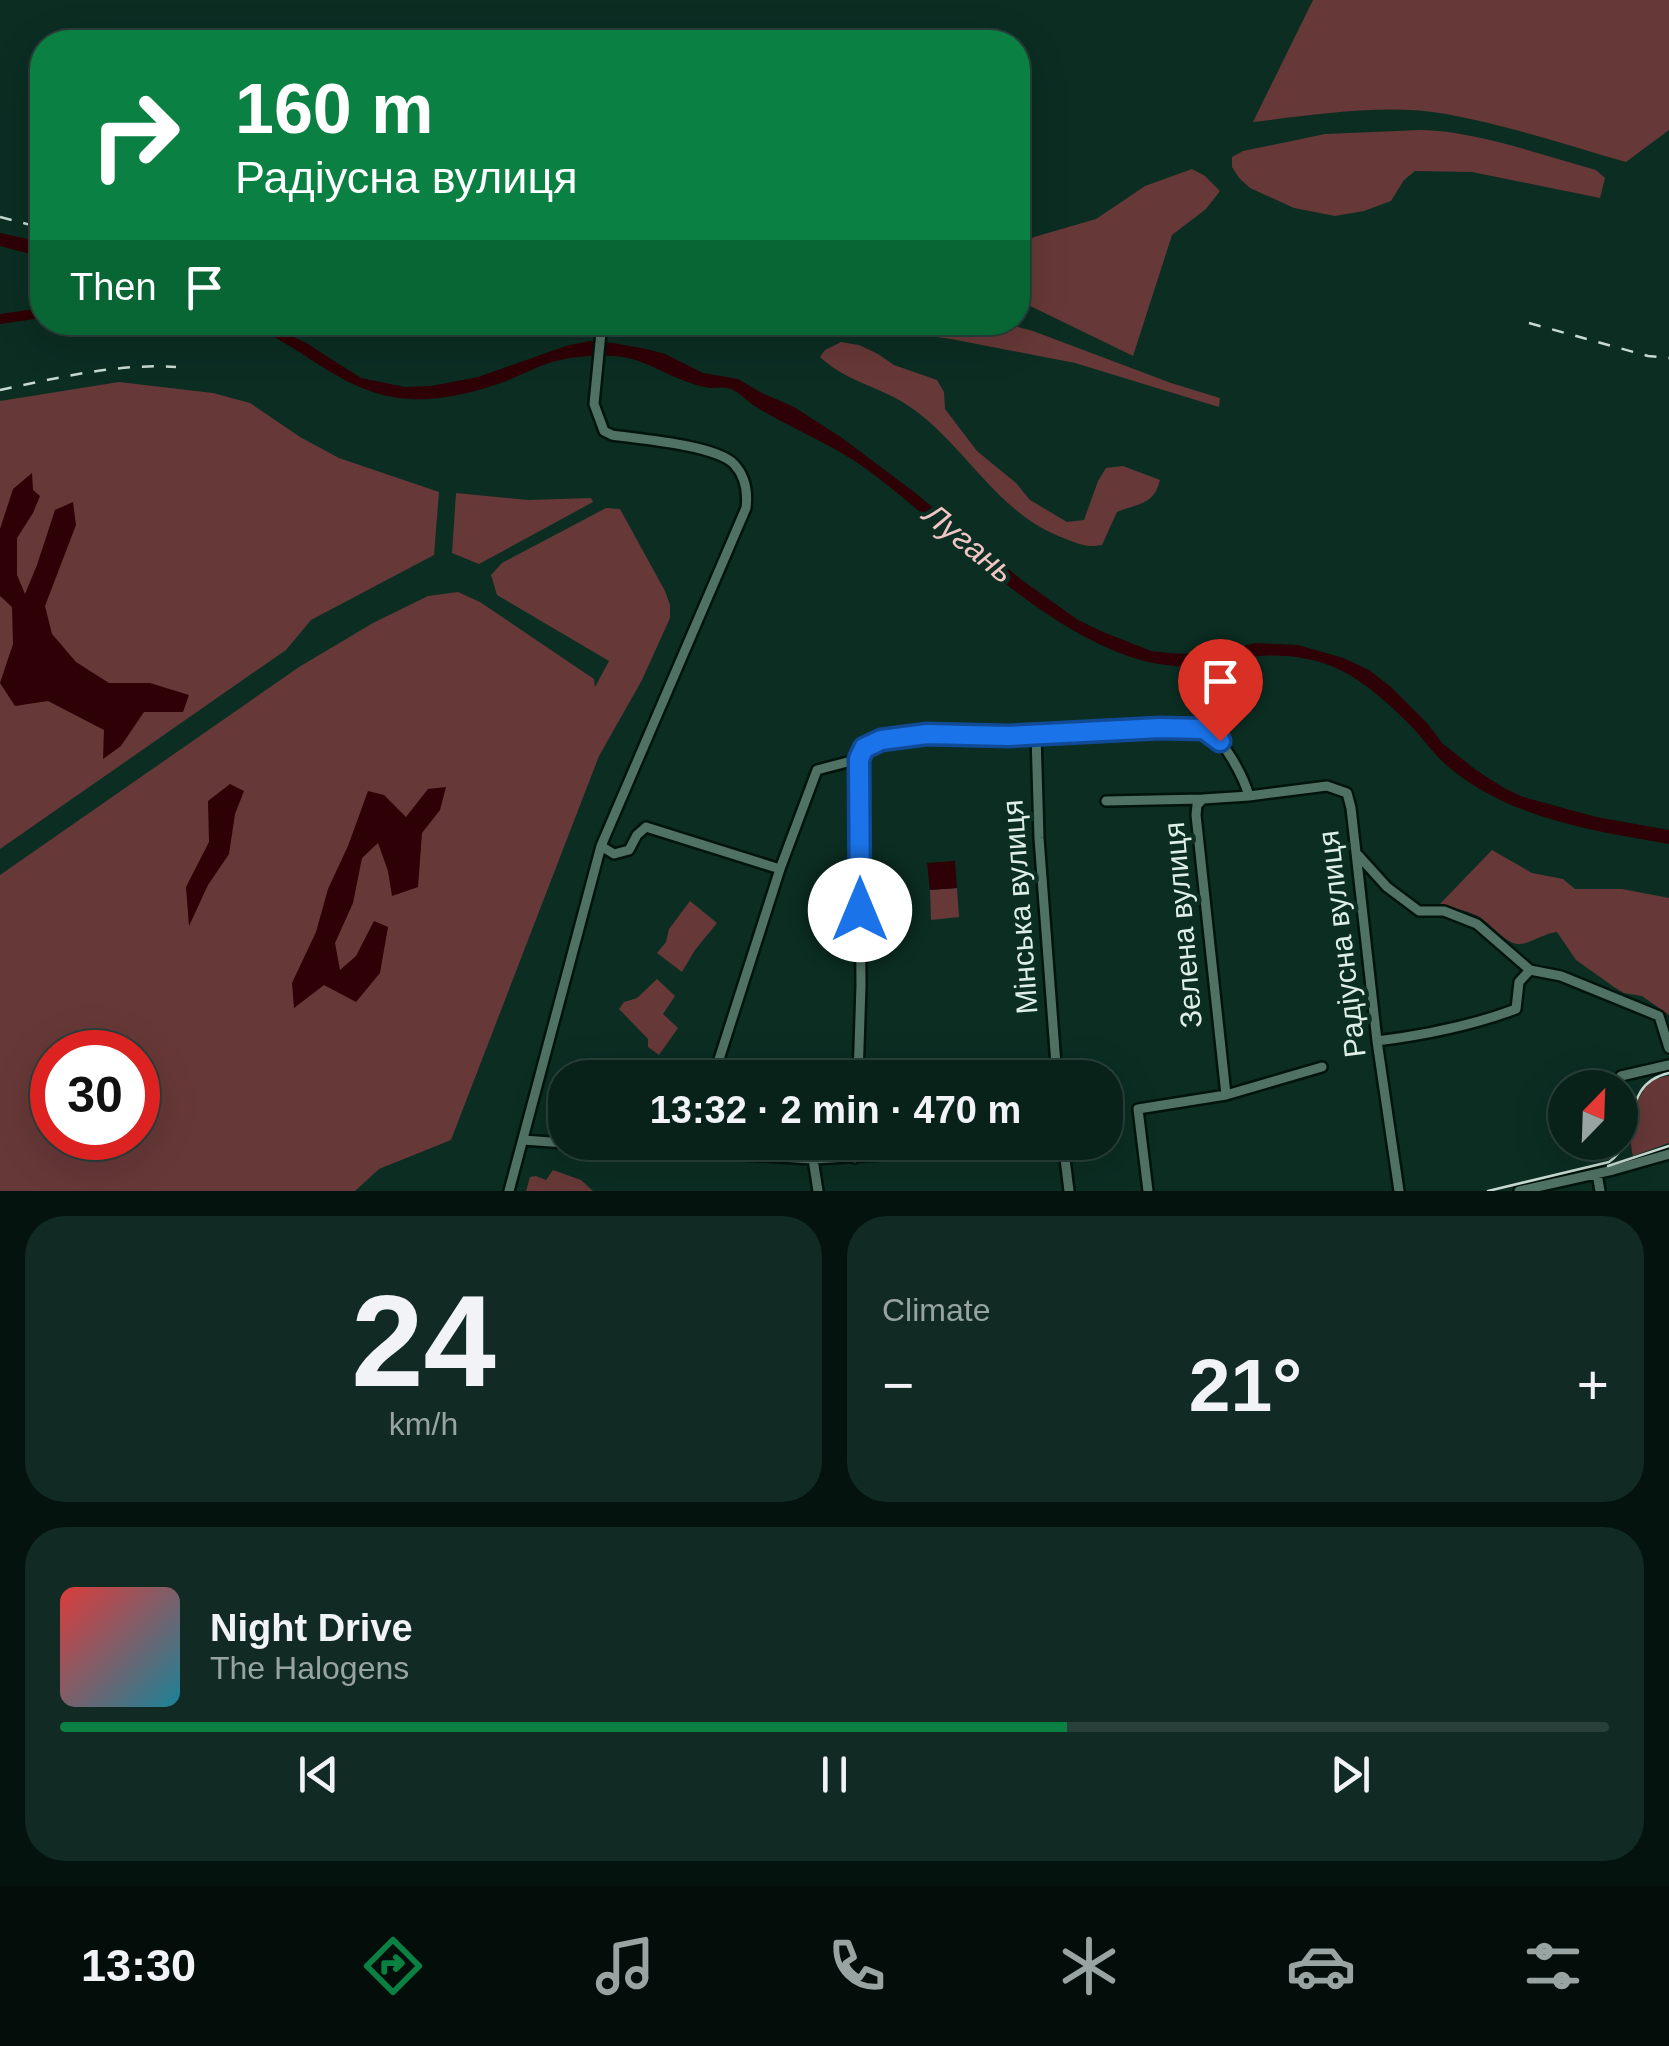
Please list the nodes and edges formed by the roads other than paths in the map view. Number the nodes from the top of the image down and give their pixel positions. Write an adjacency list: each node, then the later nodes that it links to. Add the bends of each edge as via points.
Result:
1 (601, 335): 7 (street, via 594,404 604,430 720,455 733,463 748,490 746,508)
2 (1036, 734): 3 (street, via 903,735 864,748); 4 (street, via 1204,729 1220,741); 15 (street, Мінська вулиця)
3 (859, 759): 9 (street, via 817,770); 14 (street)
4 (1249, 796): 5 (street, Зелена вулиця); 8 (street, Радіусна вулиця, via 1327,786 1347,793)
5 (1203, 799): 6 (street); 19 (street, Зелена вулиця, via 1196,815)
6 (1106, 801)
7 (601, 846): 9 (street, via 614,854 629,850 646,827); 20 (street)
8 (1356, 853): 10 (street, via 1418,910 1444,911 1477,924); 11 (street, Радіусна вулиця)
9 (780, 869): 13 (street)
10 (1530, 970): 11 (street, via 1518,982 1516,1008 1454,1028); 12 (street, via 1659,1016)
11 (1377, 1041): 30 (street, Радіусна вулиця)
12 (1669, 1048)
13 (720, 1060)
14 (858, 1060)
15 (1055, 1060)
16 (1669, 1066): 18 (street)
17 (1322, 1067): 19 (street)
18 (1638, 1072)
19 (1226, 1095): 29 (street, via 1138,1109)
20 (523, 1140): 21 (street); 26 (street)
21 (548, 1141)
22 (1669, 1154): 25 (street)
23 (813, 1160): 27 (street)
24 (1066, 1160): 28 (street)
25 (1597, 1174): 31 (street); 32 (street)
26 (509, 1191)
27 (818, 1191)
28 (1070, 1191)
29 (1148, 1191)
30 (1399, 1191)
31 (1520, 1191)
32 (1600, 1191)

